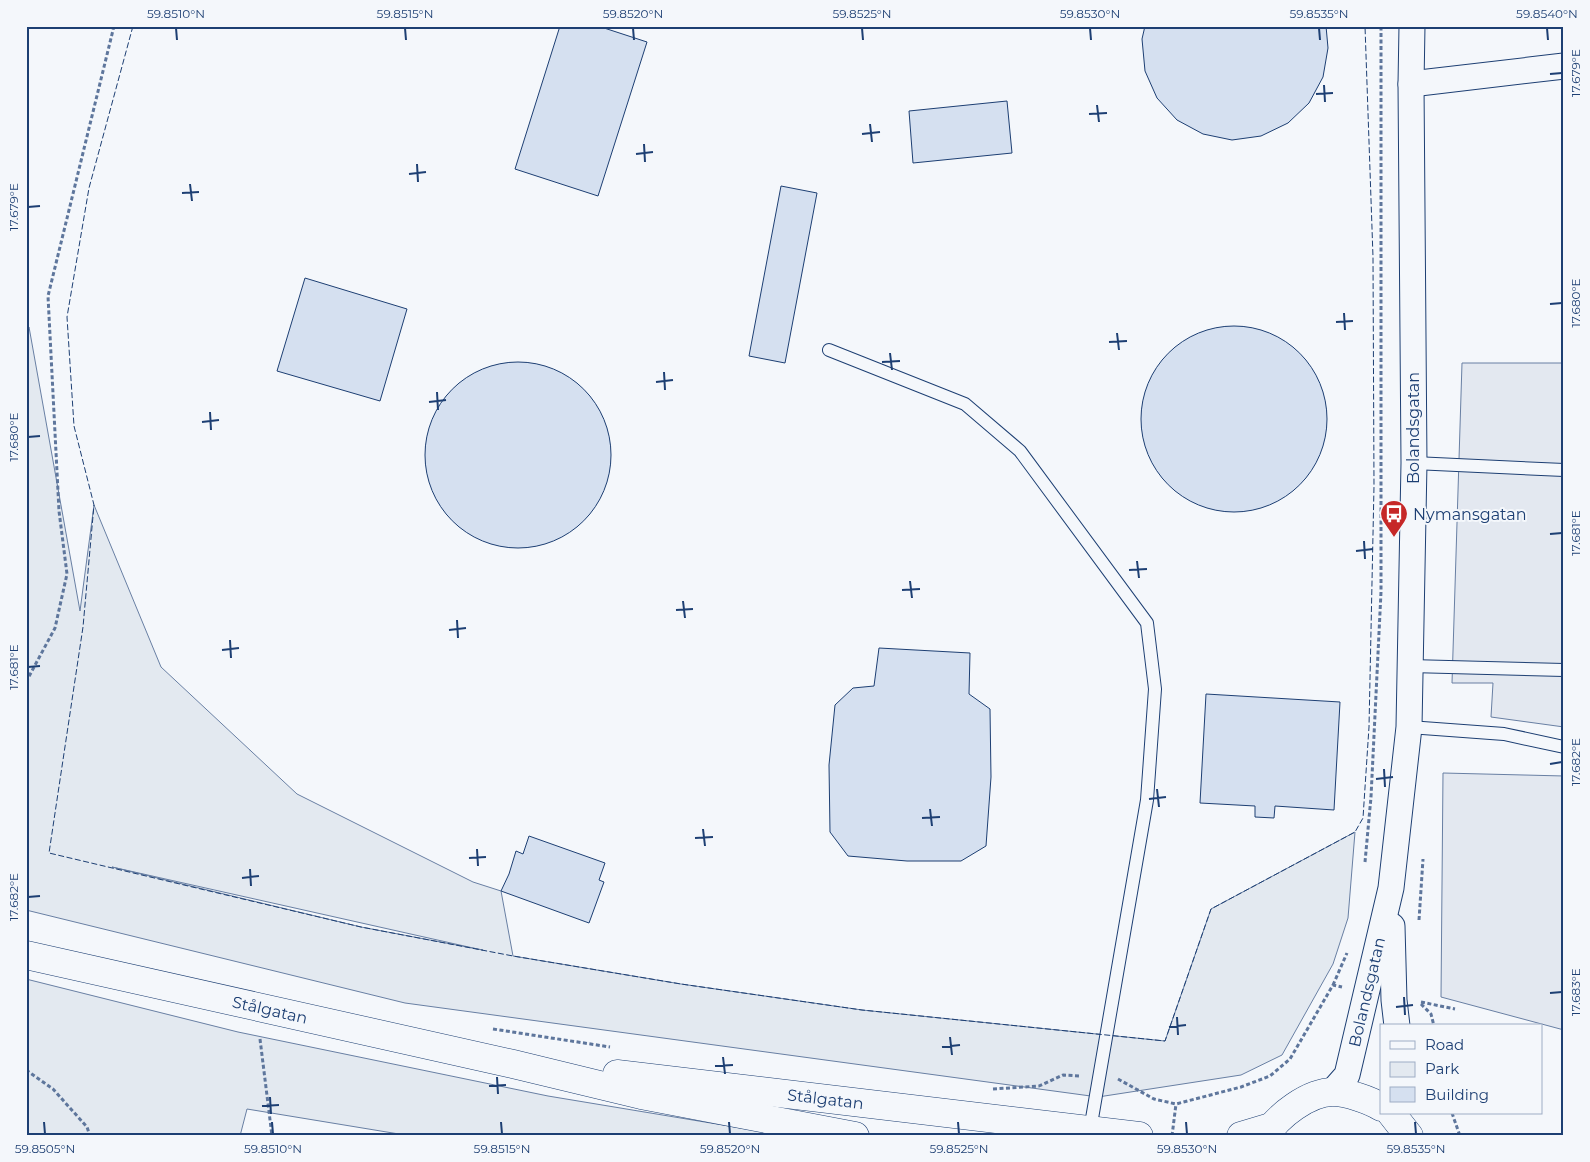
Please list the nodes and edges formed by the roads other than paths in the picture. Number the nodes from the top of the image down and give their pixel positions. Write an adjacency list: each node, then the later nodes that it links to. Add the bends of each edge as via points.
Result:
1 (1412, 26): 3 (street, Bolandsgatan)
2 (1564, 66): 3 (street)
3 (1411, 84): 5 (street, Bolandsgatan)
4 (829, 350): 17 (lane, via 965,404 1020,451 1146,623 1155,689 1146,800)
5 (1414, 464): 6 (lane); 7 (street, Bolandsgatan)
6 (1564, 470)
7 (1410, 666): 8 (lane); 9 (street, Bolandsgatan)
8 (1564, 670)
9 (1409, 727): 10 (lane, via 1504,734); 11 (street, Bolandsgatan)
10 (1564, 747)
11 (1392, 888): 13 (street, Bolandsgatan); 15 (street, Bolandsgatan, via 1347,1075)
12 (26, 955): 14 (main road, Stålgatan)
13 (1397, 1024)
14 (513, 1064): 17 (main road, Stålgatan); 19 (main road, Stålgatan, via 641,1095)
15 (1332, 1092): 16 (main road, via 1369,1100); 18 (main road, via 1291,1107)
16 (1380, 1106)
17 (1090, 1130): 20 (main road, Stålgatan)
18 (1268, 1131): 21 (main road)
19 (854, 1136)
20 (1139, 1136)
21 (1241, 1136)

